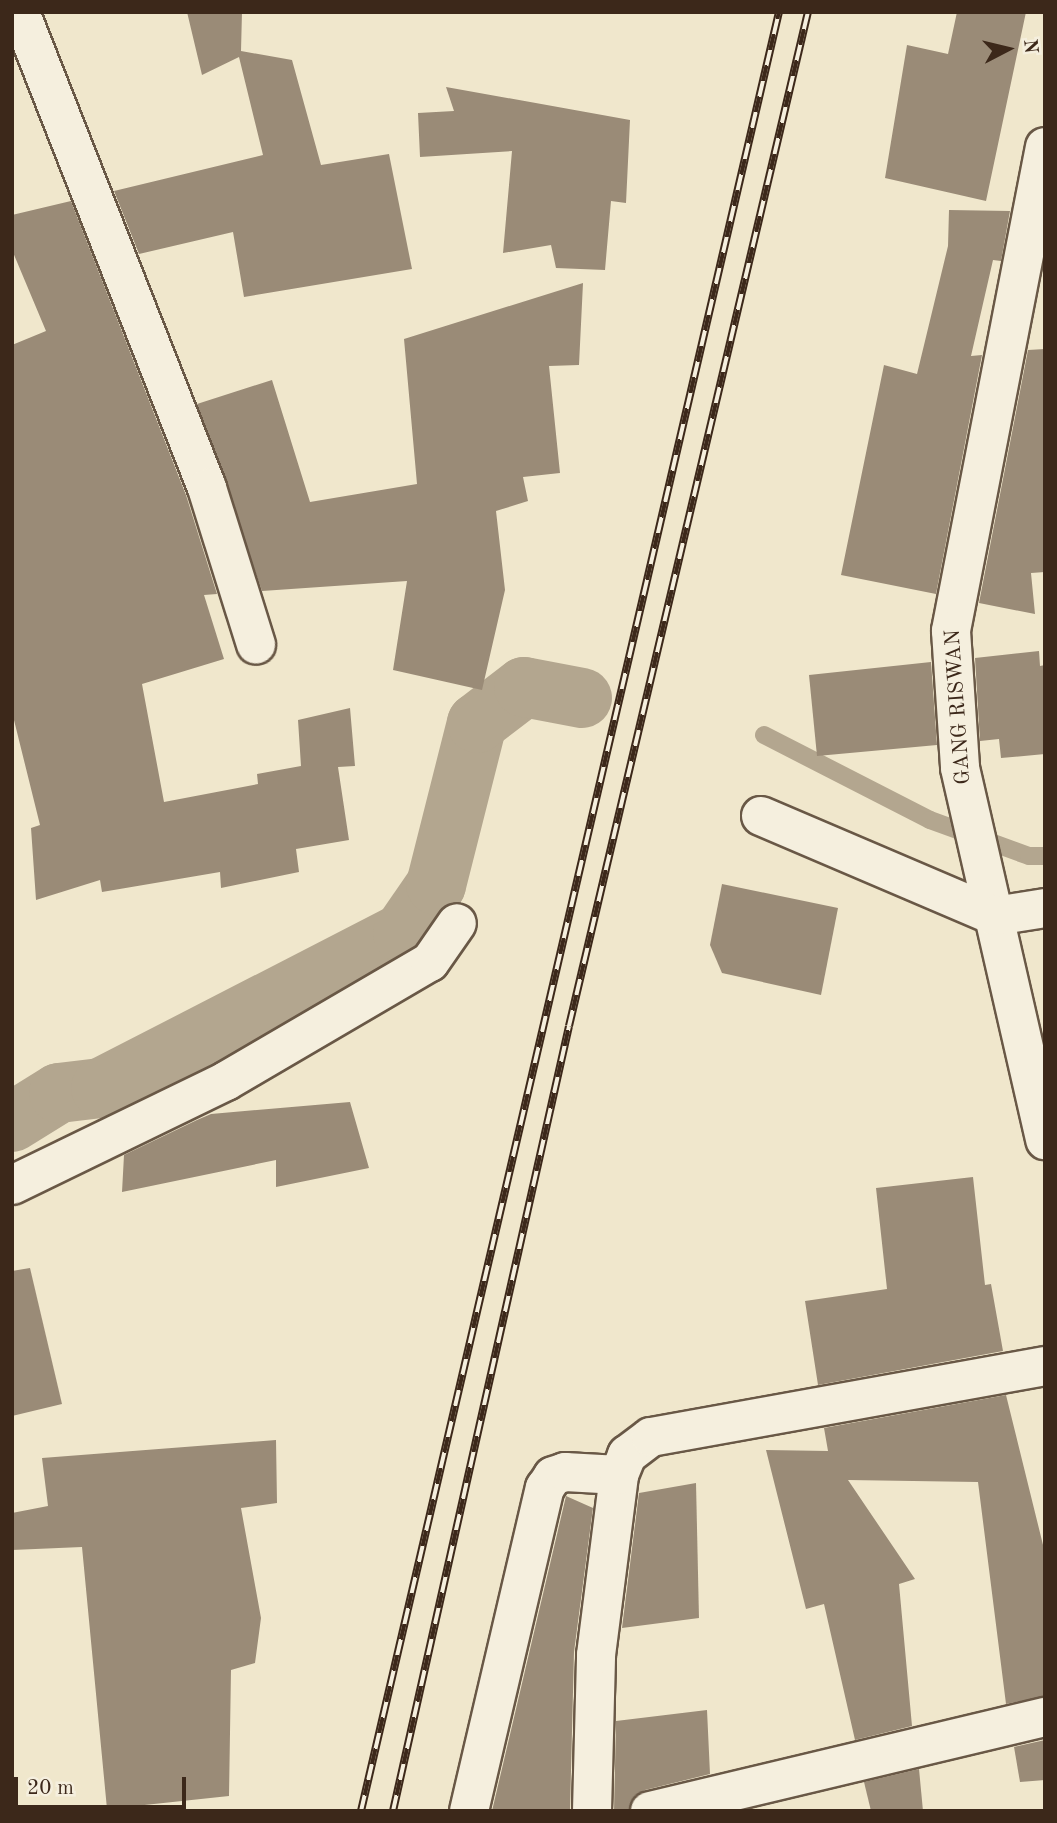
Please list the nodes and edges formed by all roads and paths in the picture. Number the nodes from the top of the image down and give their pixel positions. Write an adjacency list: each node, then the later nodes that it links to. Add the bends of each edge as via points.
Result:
1 (20, 12): 4 (street, via 207,488)
2 (1045, 147): 3 (street, GANG RISWAN)
3 (1038, 219): 6 (street, GANG RISWAN, via 951,631 960,768)
4 (256, 644)
5 (761, 817): 6 (street)
6 (990, 902): 7 (street); 9 (street, GANG RISWAN)
7 (1045, 908)
8 (457, 923): 10 (street, via 430,962 226,1081)
9 (1045, 1140)
10 (12, 1185)
11 (1045, 1366): 12 (street, via 651,1437 628,1455)
12 (620, 1475): 14 (street, via 565,1472 554,1476 545,1488); 15 (street, via 596,1655)
13 (1045, 1717): 16 (street)
14 (468, 1811)
15 (592, 1811)
16 (650, 1811)

